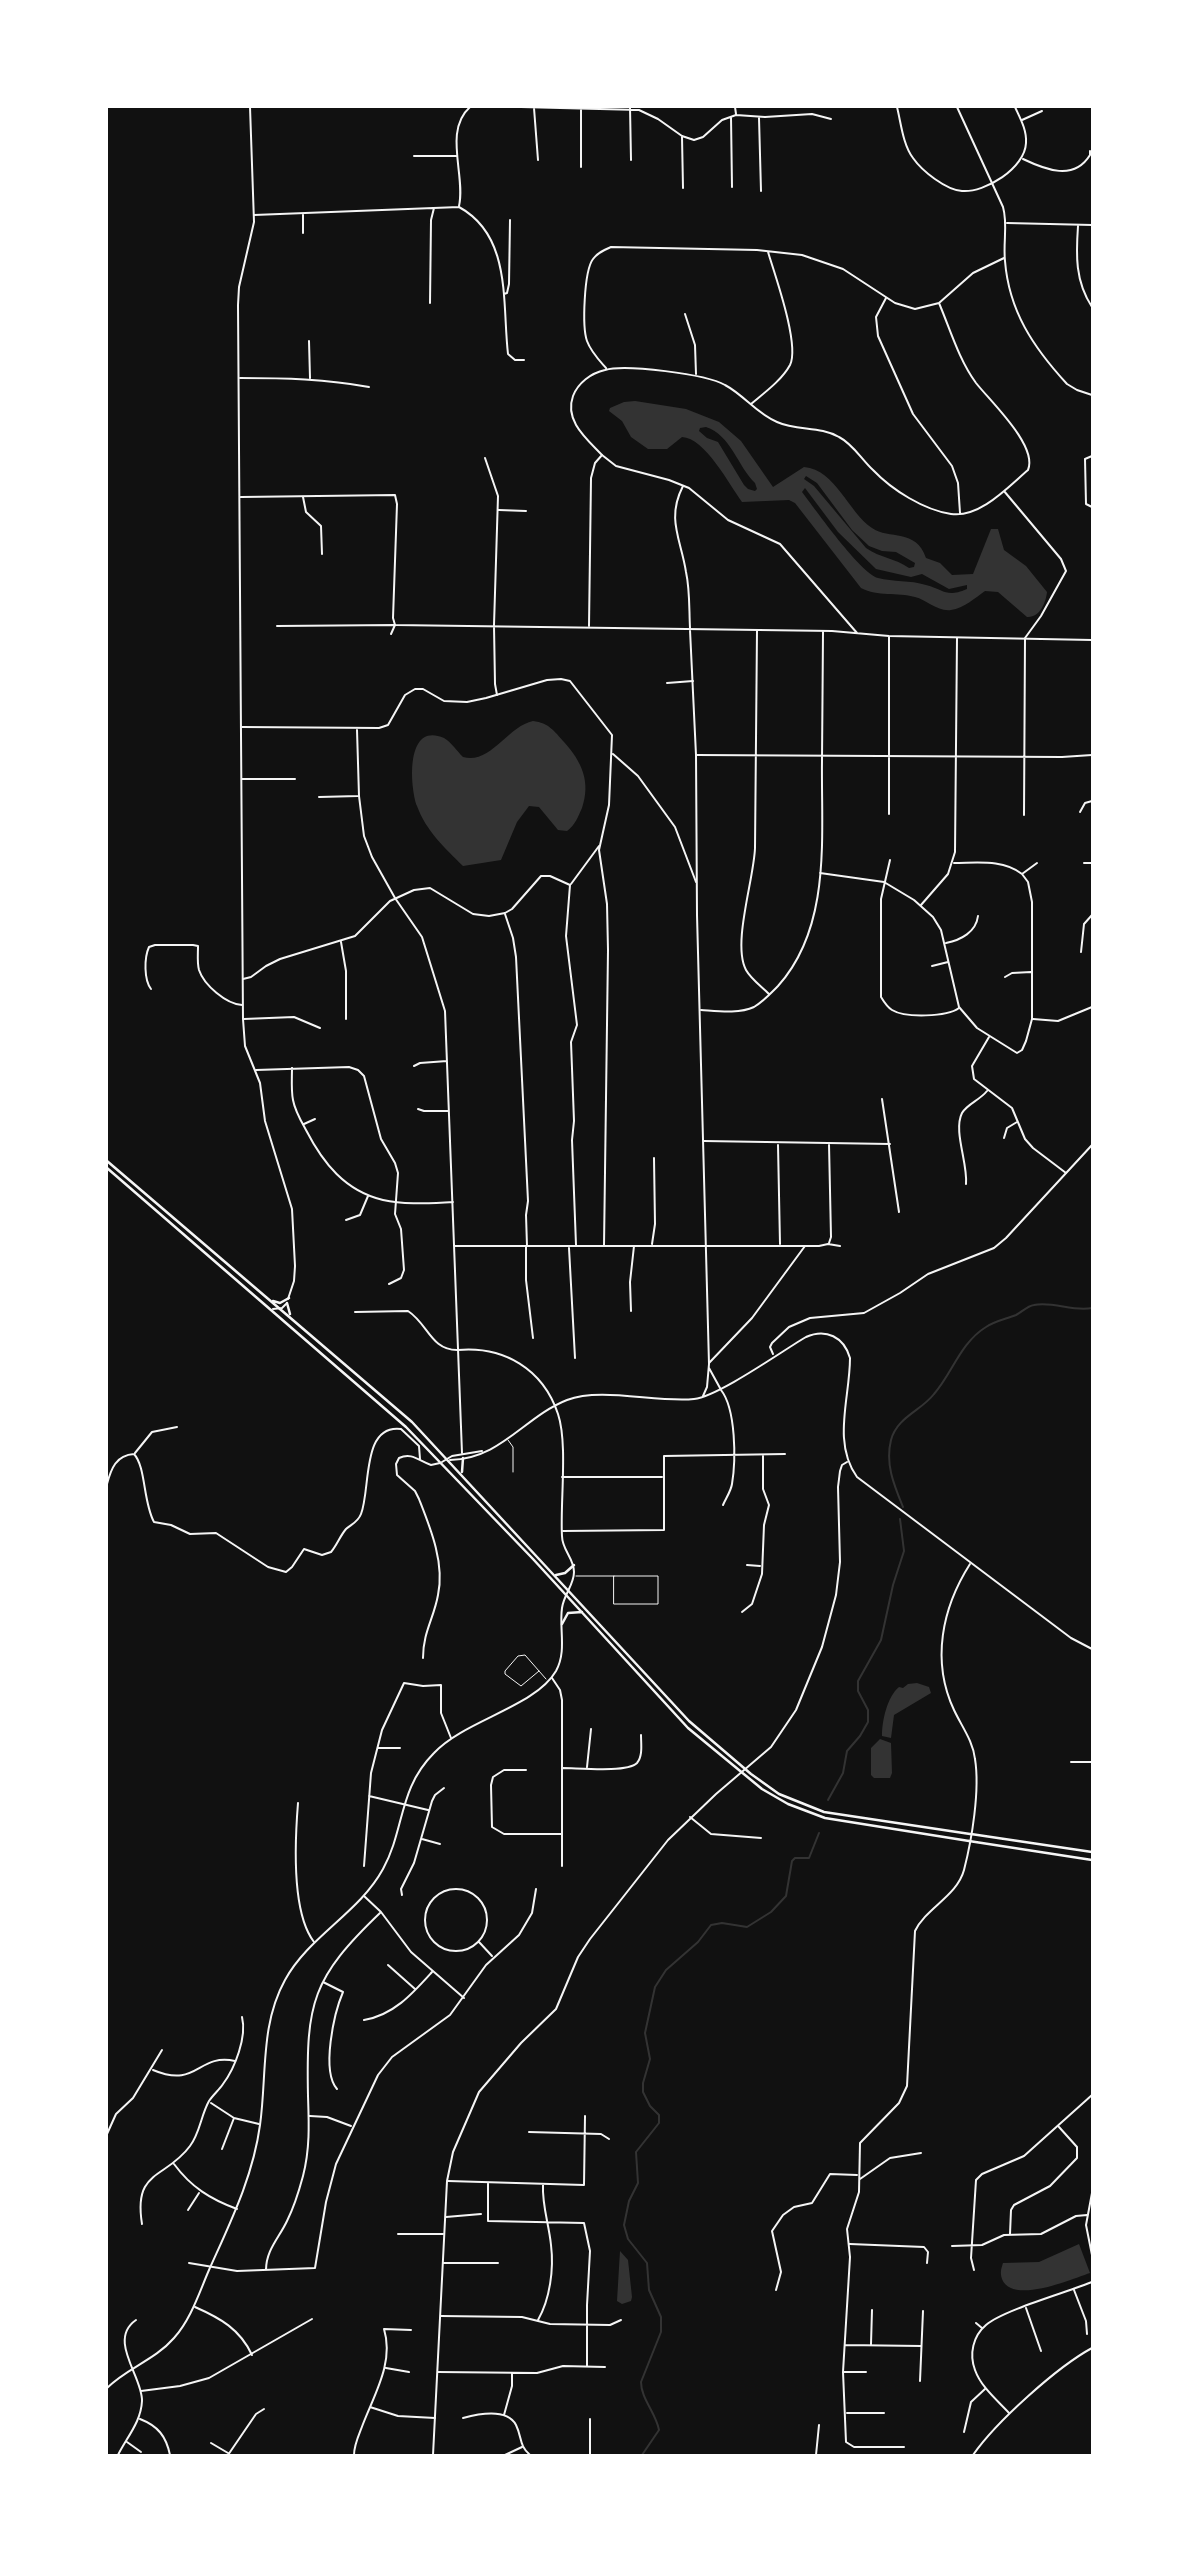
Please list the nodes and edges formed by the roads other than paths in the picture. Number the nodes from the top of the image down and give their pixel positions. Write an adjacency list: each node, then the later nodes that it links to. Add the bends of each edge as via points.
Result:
1 (250, 107): 33 (street)
2 (468, 107): 21 (street, via 460,125)
3 (521, 107): 4 (street)
4 (534, 107): 5 (street); 23 (street)
5 (553, 107): 10 (street)
6 (735, 107): 13 (street)
7 (897, 107): 26 (street, via 909,152 921,167 958,190)
8 (957, 107): 26 (street)
9 (1015, 107): 17 (street)
10 (581, 108): 11 (street); 25 (street)
11 (630, 108): 18 (street, via 658,119); 24 (street)
12 (1042, 111): 17 (street)
13 (736, 115): 14 (street); 15 (street)
14 (731, 116): 18 (street, via 700,139); 27 (street)
15 (759, 117): 16 (street, via 807,114); 29 (street)
16 (831, 120)
17 (1021, 120): 22 (street, via 1026,140)
18 (682, 136): 28 (street)
19 (1090, 150): 22 (street, via 1084,163 1068,171 1044,169)
20 (414, 156): 21 (street)
21 (458, 156): 31 (street)
22 (1022, 159): 26 (street, via 1010,173)
23 (538, 160)
24 (631, 160)
25 (581, 167)
26 (992, 182): 35 (street)
27 (732, 187)
28 (683, 188)
29 (761, 191)
30 (434, 207): 31 (street); 32 (street); 43 (street)
31 (458, 207): 41 (street, via 477,220 491,238)
32 (303, 213): 33 (street); 38 (street)
33 (254, 215): 51 (street, via 239,287)
34 (510, 220): 41 (street, via 509,284)
35 (1006, 223): 36 (street); 40 (street)
36 (1078, 225): 37 (street); 45 (street, via 1077,270)
37 (1092, 225)
38 (303, 233)
39 (768, 251): 42 (street, via 827,262); 49 (street, via 616,247 596,255 587,273 586,334 592,351); 55 (street, via 791,334 792,356 786,370)
40 (1004, 258): 44 (street, via 973,273); 54 (street, via 1025,331 1064,382)
41 (503, 295): 48 (street, via 510,357)
42 (887, 297): 44 (street, via 911,309); 66 (street, via 878,312 877,333 913,414 952,466)
43 (430, 303)
44 (939, 303): 60 (street, via 971,374 1028,451 1029,468)
45 (1092, 307)
46 (685, 314): 50 (street, via 695,345)
47 (309, 341): 52 (street)
48 (524, 360)
49 (607, 369): 50 (street); 56 (street, via 583,382 571,404 573,422)
50 (696, 375): 55 (street, via 726,385)
51 (239, 378): 52 (street); 62 (street)
52 (310, 378): 53 (street)
53 (369, 387)
54 (1092, 395)
55 (751, 404): 66 (street, via 776,422 836,435 909,497)
56 (602, 455): 59 (street, via 616,466); 71 (street, via 591,478)
57 (1092, 456): 63 (street, via 1087,457 1085,502)
58 (485, 458): 64 (street, via 496,486)
59 (683, 485): 72 (street, via 674,514 687,577); 75 (street, via 728,520 783,546)
60 (1003, 490): 66 (street, via 979,509); 79 (street, via 1066,567 1063,580)
61 (303, 496): 62 (street); 67 (street, via 306,512 321,524); 68 (street, via 396,496)
62 (240, 497): 84 (street)
63 (1092, 507)
64 (498, 510): 65 (street); 69 (street)
65 (526, 511)
66 (960, 514)
67 (322, 554)
68 (396, 625): 69 (street); 70 (street); 76 (street)
69 (494, 625): 71 (street); 83 (street)
70 (277, 626)
71 (589, 627): 72 (street)
72 (690, 629): 73 (street); 81 (street)
73 (757, 630): 74 (street); 89 (street)
74 (823, 631): 75 (street); 90 (street)
75 (857, 633): 77 (street)
76 (391, 634)
77 (889, 636): 78 (street); 91 (street)
78 (957, 637): 79 (street); 92 (street)
79 (1025, 638): 80 (street); 93 (street)
80 (1092, 639)
81 (692, 681): 82 (street); 87 (street)
82 (667, 683)
83 (497, 695): 85 (street, via 448,702 415,689 405,695 386,726); 86 (street, via 567,680 610,731)
84 (242, 727): 85 (street); 94 (street)
85 (357, 728): 96 (street)
86 (612, 754): 102 (street, via 609,805); 110 (street, via 638,776 675,827)
87 (696, 755): 89 (street); 110 (street)
88 (1092, 755): 93 (street)
89 (756, 756): 90 (street); 127 (street, via 755,857 742,957 749,974)
90 (822, 757): 91 (street); 108 (street)
91 (889, 757): 92 (street); 100 (street)
92 (956, 757): 93 (street); 104 (street)
93 (1024, 757): 101 (street)
94 (243, 779): 95 (street); 125 (street)
95 (295, 779)
96 (359, 796): 97 (street); 113 (street, via 367,846)
97 (319, 797)
98 (1092, 801): 99 (street)
99 (1080, 812)
100 (889, 814)
101 (1024, 815)
102 (599, 845): 112 (street); 165 (street, via 608,950)
103 (890, 860): 111 (street)
104 (953, 863): 109 (street, via 1000,863); 114 (street)
105 (1037, 863): 109 (street)
106 (1083, 863): 107 (street)
107 (1092, 863)
108 (820, 873): 111 (street); 127 (street, via 802,952)
109 (1022, 874): 123 (street, via 1032,902)
110 (696, 882): 131 (street)
111 (884, 882): 114 (street); 129 (street, via 881,997 898,1013 947,1014)
112 (570, 885): 115 (street, via 539,876); 170 (street, via 566,936 578,1025 571,1042)
113 (395, 898): 115 (street, via 427,887 477,915); 118 (street, via 358,935); 137 (street, via 422,937 445,1011)
114 (920, 906): 119 (street, via 939,925)
115 (505, 913): 168 (street, via 516,957)
116 (1092, 915): 120 (street, via 1084,924)
117 (978, 916): 119 (street, via 962,938)
118 (341, 941): 125 (street, via 270,963); 133 (street)
119 (945, 943): 121 (street)
120 (1081, 952)
121 (949, 962): 122 (street); 129 (street)
122 (932, 966)
123 (1032, 972): 124 (street); 134 (street)
124 (1005, 976)
125 (243, 979): 128 (street)
126 (151, 989): 128 (street, via 147,982 149,947 193,945 198,946 203,976 227,1002)
127 (770, 995): 131 (street, via 742,1010)
128 (243, 1005): 132 (street)
129 (960, 1007): 136 (street, via 971,1023)
130 (1092, 1007): 134 (street, via 1058,1021)
131 (699, 1010): 149 (street)
132 (243, 1019): 135 (street, via 294,1017); 140 (street, via 245,1046)
133 (346, 1019)
134 (1032, 1019): 136 (street, via 1017,1053)
135 (320, 1028)
136 (990, 1037): 141 (street, via 971,1073)
137 (448, 1060): 138 (street); 144 (street)
138 (414, 1066)
139 (292, 1068): 140 (street); 147 (street, via 293,1101); 160 (street, via 349,1067 360,1071 380,1139 397,1168)
140 (256, 1070): 177 (street, via 265,1121 292,1209 295,1266)
141 (987, 1090): 146 (street, via 1008,1104); 158 (street, via 960,1118)
142 (882, 1099): 152 (street)
143 (418, 1108): 144 (street)
144 (449, 1111): 161 (street)
145 (314, 1119): 147 (street)
146 (1018, 1122): 148 (street, via 1007,1128); 157 (street, via 1032,1148)
147 (303, 1124): 159 (street, via 329,1167)
148 (1004, 1138)
149 (703, 1142): 150 (street); 175 (street)
150 (778, 1144): 151 (street); 172 (street)
151 (829, 1144): 152 (street); 164 (street)
152 (890, 1144): 162 (street)
153 (1092, 1145): 157 (street)
154 (654, 1158): 166 (street)
155 (107, 1161): 178 (main road)
156 (107, 1168): 181 (main road)
157 (1066, 1173): 187 (street, via 994,1248 936,1270 864,1312 820,1315 799,1322 772,1343)
158 (966, 1184)
159 (369, 1195): 160 (street); 163 (street, via 360,1215)
160 (396, 1202): 161 (street); 176 (street, via 404,1270 401,1278)
161 (454, 1202): 167 (street)
162 (899, 1212)
163 (346, 1220)
164 (828, 1244): 173 (street); 174 (street)
165 (604, 1245): 170 (street); 171 (street)
166 (652, 1245): 171 (street); 175 (street)
167 (454, 1246): 168 (street); 186 (street)
168 (527, 1246): 169 (street); 185 (street)
169 (569, 1246): 170 (street); 188 (street)
170 (576, 1246)
171 (634, 1246): 182 (street)
172 (780, 1246): 173 (street); 175 (street)
173 (805, 1246): 189 (street, via 752,1318)
174 (840, 1246)
175 (705, 1247): 189 (street)
176 (389, 1284)
177 (289, 1298): 178 (main road, via 280,1303); 179 (street)
178 (270, 1300): 180 (main road)
179 (287, 1303): 180 (street); 184 (main road)
180 (281, 1308): 181 (street); 184 (main road)
181 (273, 1309): 202 (main road)
182 (631, 1311)
183 (355, 1312): 186 (street, via 408,1311 439,1346)
184 (291, 1317): 201 (main road)
185 (533, 1338)
186 (458, 1350): 192 (street, via 491,1351 513,1358 536,1376); 198 (street)
187 (774, 1355): 190 (street); 203 (street, via 815,1333 836,1337 847,1349 843,1441)
188 (575, 1359)
189 (709, 1364): 190 (street); 191 (street)
190 (720, 1389): 191 (street); 199 (street, via 731,1408)
191 (703, 1397): 192 (street, via 587,1396)
192 (554, 1406): 194 (street); 206 (street, via 559,1418)
193 (177, 1427): 195 (street, via 152,1432)
194 (509, 1440): 198 (street); 204 (lane)
195 (134, 1454): 200 (street, via 155,1522 190,1534 221,1535 282,1572 290,1570 303,1549 322,1555 331,1552 360,1517 377,1438 393,1428 401,1429 419,1446); 208 (street, via 114,1464)
196 (785, 1454): 197 (street)
197 (763, 1455): 199 (street); 214 (street, via 763,1489 769,1505)
198 (463, 1456): 201 (street); 205 (main road)
199 (733, 1456): 207 (street, via 664,1456); 209 (street, via 733,1483)
200 (420, 1459): 202 (street, via 431,1465); 224 (street, via 404,1456 395,1468 399,1479 419,1499 439,1563 438,1596 425,1632)
201 (449, 1460): 202 (street); 205 (main road)
202 (441, 1462): 219 (main road)
203 (847, 1462): 211 (street, via 864,1484); 243 (street, via 842,1465 838,1488 839,1577 809,1682 771,1747)
204 (513, 1472)
205 (463, 1475): 215 (main road)
206 (562, 1477): 207 (street); 210 (street)
207 (664, 1477): 210 (street, via 664,1530)
208 (107, 1485)
209 (723, 1505)
210 (562, 1531): 212 (street, via 562,1542)
211 (970, 1563): 223 (street, via 1070,1638); 245 (street, via 948,1606 941,1653 948,1696 975,1758)
212 (574, 1564): 215 (main road, via 565,1573); 216 (street)
213 (747, 1565): 214 (street)
214 (761, 1566): 221 (street, via 757,1592)
215 (554, 1574): 218 (main road)
216 (574, 1576): 217 (lane); 218 (street)
217 (614, 1576): 217 (lane, via 658,1576 658,1604 614,1604)
218 (568, 1590): 219 (street); 245 (main road, via 689,1721 779,1794 824,1812)
219 (565, 1594): 220 (main road); 222 (street)
220 (582, 1612): 222 (main road, via 568,1613); 248 (main road, via 688,1728 778,1800 819,1816)
221 (742, 1612)
222 (562, 1624): 226 (street, via 562,1653)
223 (1092, 1649)
224 (423, 1658)
225 (539, 1671): 225 (lane, via 521,1686 505,1674 521,1655); 227 (lane)
226 (551, 1677): 227 (street); 235 (street, via 561,1695)
227 (548, 1681): 230 (street)
228 (591, 1729): 236 (street)
229 (641, 1735): 236 (street, via 640,1757 633,1766)
230 (451, 1738): 231 (street, via 441,1713 440,1685 404,1683); 241 (street, via 424,1763)
231 (377, 1748): 232 (street); 239 (street)
232 (400, 1748)
233 (1071, 1762): 234 (street)
234 (1092, 1762)
235 (562, 1768): 236 (street); 244 (street)
236 (587, 1768)
237 (526, 1770): 244 (street, via 504,1770 492,1779 492,1827 504,1835)
238 (444, 1788): 242 (street)
239 (368, 1796): 241 (street); 252 (street)
240 (298, 1803): 259 (street, via 295,1834 301,1915)
241 (404, 1803): 242 (street); 255 (street, via 389,1857)
242 (429, 1810): 246 (street)
243 (690, 1817): 247 (street, via 711,1834); 289 (street, via 590,1939 551,2015 481,2087 453,2152)
244 (562, 1834): 253 (street)
245 (970, 1834): 248 (street); 250 (main road)
246 (421, 1838): 249 (street); 256 (street)
247 (761, 1838)
248 (969, 1840): 251 (main road); 287 (street, via 961,1879 915,1931 907,2086 899,2103 860,2143)
249 (440, 1844)
250 (1092, 1852)
251 (1092, 1860)
252 (364, 1866)
253 (562, 1866)
254 (536, 1889): 260 (street, via 527,1923)
255 (363, 1895): 257 (street); 259 (street)
256 (402, 1895)
257 (381, 1912): 262 (street, via 411,1952); 263 (street, via 346,1946)
258 (479, 1941): 258 (street, via 487,1920 476,1896 452,1889 434,1899 426,1921 434,1941 457,1951); 260 (street)
259 (315, 1942): 277 (street, via 289,1973 272,2011)
260 (494, 1957): 265 (street)
261 (388, 1965): 264 (street)
262 (433, 1972): 264 (street); 265 (street)
263 (323, 1981): 271 (street, via 343,1992 331,2041 332,2080); 274 (street, via 308,2033)
264 (416, 1990): 267 (street, via 400,2005)
265 (464, 1998): 279 (street, via 443,2022 386,2063)
266 (242, 2017): 269 (street)
267 (365, 2020)
268 (162, 2050): 270 (street)
269 (235, 2061): 270 (street, via 208,2062 184,2076); 273 (street)
270 (152, 2069): 282 (street, via 116,2114)
271 (337, 2089)
272 (1091, 2097): 278 (street)
273 (209, 2101): 276 (street); 286 (street, via 193,2140)
274 (309, 2116): 279 (street); 313 (street, via 303,2178 270,2250)
275 (585, 2116): 281 (street)
276 (234, 2118): 277 (street); 284 (street)
277 (260, 2124): 294 (street)
278 (1058, 2126): 303 (street, via 1076,2147 1077,2158 1050,2186 1016,2203 1011,2210); 306 (street, via 1024,2157 976,2180)
279 (353, 2127): 313 (street, via 326,2202 315,2268)
280 (529, 2132): 281 (street)
281 (585, 2133): 283 (street); 291 (street, via 584,2185)
282 (107, 2134)
283 (609, 2138)
284 (222, 2149)
285 (921, 2152): 288 (street, via 890,2158)
286 (173, 2162): 292 (street); 300 (street, via 145,2186 140,2203)
287 (858, 2175): 288 (street); 317 (street, via 830,2174 812,2203 794,2207 775,2225 772,2237 781,2272)
288 (859, 2180): 304 (street, via 847,2224)
289 (447, 2181): 290 (street); 298 (street)
290 (488, 2183): 291 (street); 299 (street, via 488,2221)
291 (543, 2184): 299 (street)
292 (200, 2192): 294 (street); 295 (street)
293 (1092, 2193): 297 (street)
294 (237, 2209): 312 (street)
295 (188, 2210)
296 (481, 2214): 298 (street)
297 (1087, 2215): 303 (street, via 1041,2234); 307 (street)
298 (444, 2217): 302 (street)
299 (547, 2222): 326 (street, via 552,2249 548,2298); 328 (street, via 584,2222 590,2251)
300 (142, 2224)
301 (398, 2234): 302 (street)
302 (444, 2234): 309 (street)
303 (1010, 2234): 306 (street)
304 (849, 2244): 311 (street, via 924,2247); 332 (street)
305 (952, 2246): 306 (street)
306 (971, 2246): 314 (street)
307 (1092, 2255)
308 (189, 2263): 312 (street)
309 (442, 2263): 310 (street); 322 (street)
310 (498, 2263)
311 (927, 2263)
312 (211, 2267): 313 (street); 318 (street)
313 (266, 2270)
314 (974, 2270)
315 (1092, 2282): 316 (street)
316 (1074, 2289): 319 (street); 331 (street)
317 (776, 2290)
318 (194, 2306): 337 (street, via 230,2325); 341 (street, via 166,2346)
319 (1026, 2307): 329 (street); 336 (street)
320 (872, 2310): 333 (street)
321 (923, 2311): 334 (street)
322 (440, 2316): 326 (street); 343 (street)
323 (312, 2319): 337 (street)
324 (136, 2320): 341 (street, via 125,2344)
325 (621, 2320): 328 (street)
326 (537, 2321): 328 (street)
327 (976, 2323): 329 (street)
328 (587, 2325): 338 (street)
329 (983, 2328): 349 (street, via 972,2357)
330 (411, 2330): 339 (street, via 384,2329)
331 (1087, 2334)
332 (844, 2345): 333 (street); 344 (street)
333 (871, 2345): 334 (street)
334 (921, 2346): 347 (street)
335 (1092, 2348): 355 (street)
336 (1041, 2351)
337 (252, 2355): 350 (street, via 199,2381)
338 (587, 2366): 340 (street); 346 (street)
339 (385, 2367): 342 (street); 351 (street)
340 (605, 2367)
341 (131, 2368): 348 (street); 350 (street)
342 (409, 2372)
343 (437, 2372): 346 (street); 358 (street)
344 (843, 2372): 345 (street); 353 (street)
345 (866, 2372)
346 (512, 2373): 356 (street)
347 (920, 2381)
348 (107, 2388)
349 (986, 2388): 355 (street); 362 (street, via 971,2402)
350 (141, 2391): 357 (street)
351 (369, 2407): 358 (street, via 389,2414); 371 (street)
352 (264, 2409): 370 (street)
353 (846, 2413): 354 (street); 366 (street, via 848,2445)
354 (884, 2413)
355 (1010, 2414): 377 (street)
356 (504, 2416): 359 (street); 365 (street, via 515,2425)
357 (139, 2418): 363 (street); 369 (street, via 160,2431)
358 (435, 2418): 372 (street)
359 (463, 2418)
360 (590, 2419): 375 (street)
361 (819, 2425): 376 (street)
362 (964, 2432)
363 (127, 2441): 367 (street); 368 (street)
364 (211, 2443): 370 (street)
365 (522, 2447): 373 (street); 374 (street)
366 (904, 2447)
367 (141, 2452)
368 (118, 2455)
369 (170, 2455)
370 (229, 2455)
371 (354, 2455)
372 (433, 2455)
373 (505, 2455)
374 (530, 2455)
375 (590, 2455)
376 (816, 2455)
377 (973, 2455)

